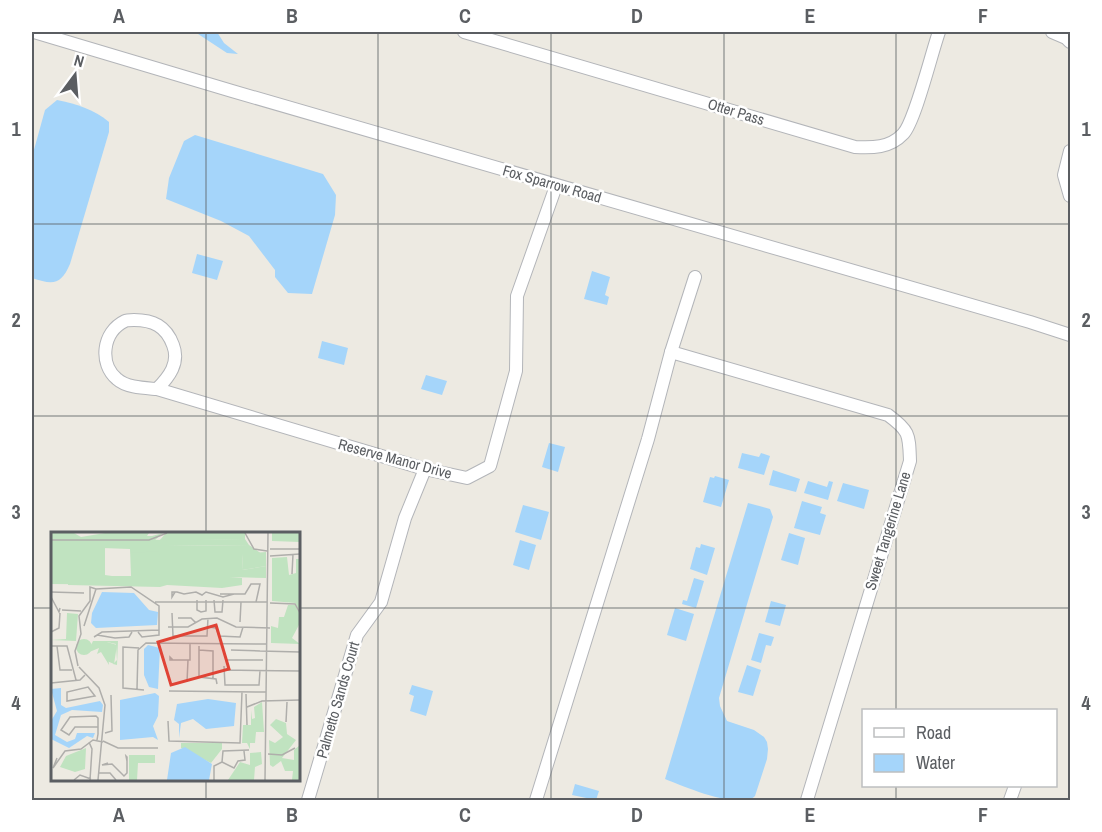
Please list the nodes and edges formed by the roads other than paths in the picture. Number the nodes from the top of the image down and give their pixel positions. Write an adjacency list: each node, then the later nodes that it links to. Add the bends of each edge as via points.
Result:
1 (33, 32): 7 (street, Fox Sparrow Road)
2 (464, 32): 3 (street, Otter Pass, via 855,147 874,148 904,134)
3 (939, 32)
4 (1052, 32): 5 (street)
5 (1071, 42)
6 (1071, 151): 8 (street, via 1064,175)
7 (556, 186): 10 (street, Fox Sparrow Road); 13 (street, Reserve Manor Drive, via 517,296 516,371 490,466 467,478)
8 (1071, 196)
9 (696, 277): 11 (street)
10 (1071, 335)
11 (671, 352): 15 (street, via 648,439); 16 (street, Sweet Tangerine Lane, via 888,415 909,436 910,461)
12 (157, 389): 12 (street, Reserve Manor Drive, via 118,381 107,367 105,348 112,332 126,320 148,320 166,330 174,347 175,366); 13 (street, Reserve Manor Drive)
13 (425, 469): 14 (street, Palmetto Sands Court, via 405,518 381,602 357,635)
14 (308, 801)
15 (536, 801)
16 (807, 801)

